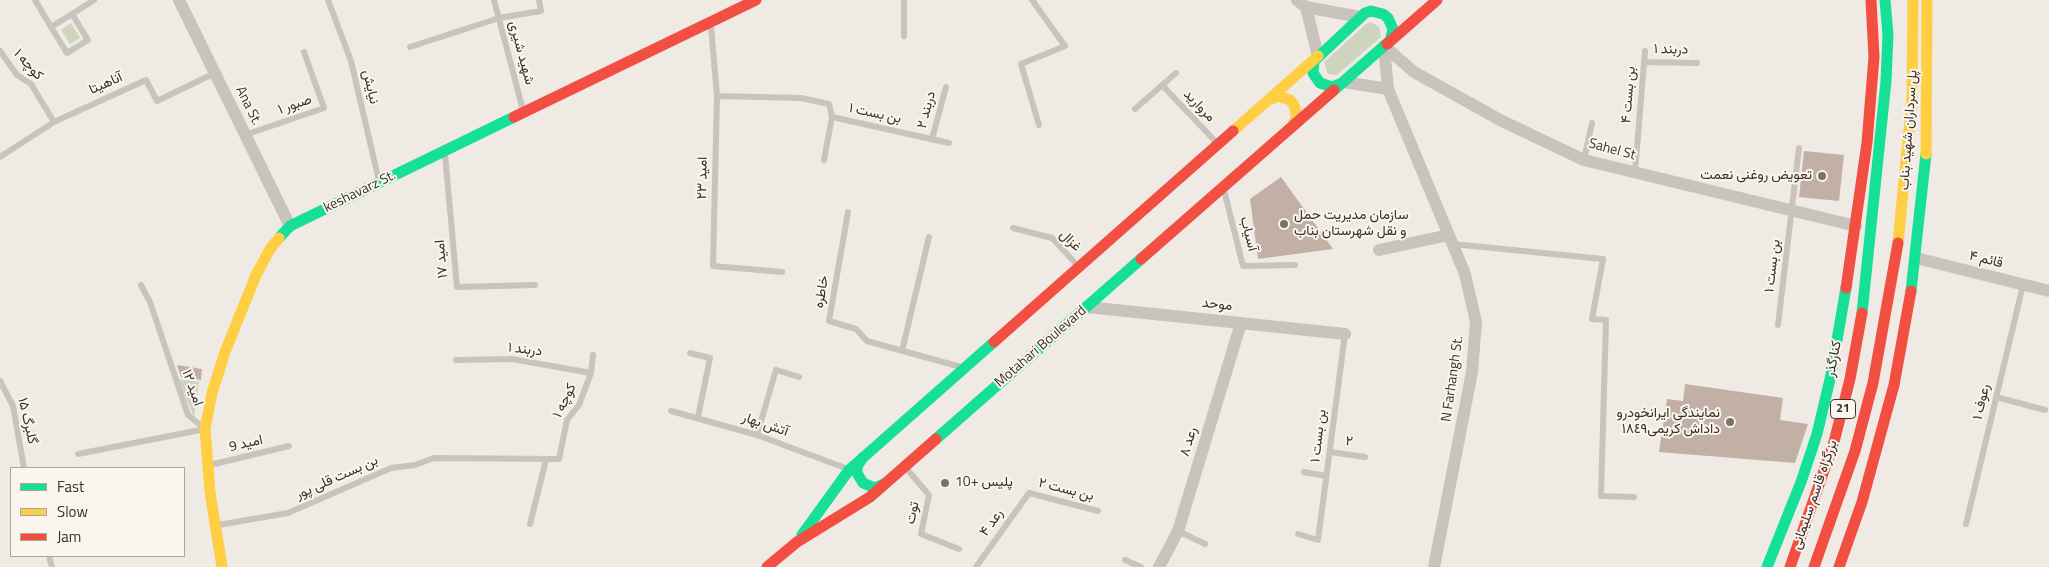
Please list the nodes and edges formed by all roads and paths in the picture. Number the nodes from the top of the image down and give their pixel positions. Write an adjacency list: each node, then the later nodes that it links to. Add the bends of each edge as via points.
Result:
1 (35, 0): 21 (lane)
2 (94, 0): 17 (lane)
3 (328, 0): 56 (lane, نیایش, via 351,61)
4 (494, 0): 19 (lane, شهید شیری)
5 (538, 0): 19 (lane, via 541,11)
6 (756, 0): 20 (main road, keshavarz St.)
7 (904, 0): 22 (lane)
8 (1032, 0): 44 (lane, via 1065,46 1021,64)
9 (1380, 0): 18 (main road)
10 (1437, 0): 23 (main road)
11 (1871, 0): 61 (main road, کنارگذر, via 1874,57)
12 (1885, 0): 65 (main road, پل سرداران شهید بناب / 21, via 1888,35 1886,82)
13 (1913, 0): 76 (main road, پل سرداران شهید بناب / 21, via 1912,99 1897,260)
14 (1927, 0): 67 (main road, via 1926,154)
15 (181, 1): 31 (street, Ana St.)
16 (1302, 4): 18 (street); 28 (street)
17 (72, 14): 21 (lane); 21 (lane, via 88,40 67,53)
18 (1360, 17): 23 (main road, via 1371,11 1388,18 1393,29); 28 (main road)
19 (498, 18): 24 (lane); 40 (lane, شهید شیری)
20 (710, 22): 37 (lane, امید ۲۳); 40 (main road, keshavarz St.)
21 (51, 26)
22 (904, 36)
23 (1384, 46): 33 (main road, Motahari Boulevard); 36 (street, N Farhangh St.); 54 (street, Sahel St, via 1414,72 1502,121)
24 (410, 47)
25 (1645, 50): 29 (lane, بن بست ۴)
26 (0, 51): 42 (lane, کوچه ۱, via 17,75 31,84)
27 (304, 52): 46 (lane, صبور ۱, via 324,108)
28 (1318, 56): 33 (main road, via 1314,60 1313,73 1320,84 1332,87); 38 (main road)
29 (1644, 62): 30 (lane, دربند ۱); 55 (lane, بن بست ۴)
30 (1697, 63)
31 (215, 73): 42 (lane, آناهیتا, via 157,101 146,80); 46 (street, Ana St.)
32 (1176, 73): 34 (lane)
33 (1344, 82): 36 (street); 45 (main road, Motahari Boulevard)
34 (1162, 85): 39 (lane); 49 (lane, مروارید)
35 (946, 87): 47 (lane, دربند ۲)
36 (1388, 89): 64 (street, N Farhangh St.)
37 (717, 96): 41 (lane, بن بست ۱, via 801,98 829,104); 70 (lane, امید ۲۳, via 713,266)
38 (1267, 101): 45 (main road, via 1278,96 1290,100 1297,117); 49 (main road)
39 (1135, 109)
40 (524, 112): 51 (main road, keshavarz St.)
41 (832, 117): 47 (lane, بن بست ۱); 53 (lane)
42 (54, 122): 52 (lane, آناهیتا)
43 (1592, 123): 54 (lane)
44 (1039, 125)
45 (1291, 128): 57 (main road, Motahari Boulevard)
46 (246, 135): 60 (street, Ana St.)
47 (932, 139): 48 (lane, بن بست ۱)
48 (949, 143)
49 (1218, 144): 69 (main road)
50 (1799, 148): 58 (lane, بن بست ۱)
51 (445, 151): 56 (main road, keshavarz St.); 72 (lane, امید ۱۷, via 457,287)
52 (0, 157)
53 (824, 160)
54 (1584, 160): 55 (street, Sahel St)
55 (1634, 172): 58 (street, Sahel St)
56 (379, 182): 60 (main road, keshavarz St.)
57 (1223, 188): 68 (lane, آسیاب, via 1243,266); 77 (main road, Motahari Boulevard)
58 (1793, 210): 61 (street, Sahel St); 79 (lane, بن بست ۱)
59 (848, 212): 81 (lane, خاطره, via 829,321 856,329 867,342)
60 (290, 226): 93 (main road, keshavarz St., via 270,249 256,275 225,352)
61 (1856, 226): 71 (main road); 127 (main road, کنارگذر, via 1843,314 1817,434)
62 (1013, 228): 69 (lane, غزال, via 1052,238)
63 (929, 237): 81 (lane)
64 (1451, 239): 66 (street); 110 (lane, via 1603,259 1592,319 1606,320 1601,496); 126 (street, N Farhangh St., via 1465,274 1476,322 1472,372)
65 (1869, 246): 71 (main road, بزرگراه قاسم سلیمانی / 21)
66 (1379, 250)
67 (1916, 258): 74 (street, قائم ۴); 76 (main road); 130 (main road, via 1894,385 1867,485)
68 (1295, 264)
69 (1079, 267): 85 (main road)
70 (782, 272)
71 (1867, 281): 128 (main road, بزرگراه قاسم سلیمانی / 21, via 1850,379 1834,442)
72 (535, 284)
73 (141, 285): 93 (lane, امید ۱۲, via 150,302 188,415)
74 (2023, 285): 75 (street, قائم ۴); 89 (lane, رعوف ۱)
75 (2049, 292)
76 (1888, 306): 129 (main road, 21, via 1855,451)
77 (1086, 307): 78 (street, موحد); 103 (main road, Motahari Boulevard)
78 (1241, 322): 80 (street, موحد); 115 (street, رعد ۸)
79 (1778, 324)
80 (1345, 334): 96 (lane, بن بست ۱)
81 (902, 351): 85 (lane, خاطره)
82 (690, 353): 92 (lane, via 710,358)
83 (593, 355): 86 (lane, کوچه ۱)
84 (456, 360): 86 (lane, دربند ۱, via 512,359)
85 (965, 368): 99 (main road)
86 (591, 373): 100 (lane, کوچه ۱, via 579,405 567,420)
87 (799, 377): 94 (lane, via 776,370)
88 (0, 380): 104 (lane, گلبرگ ۱۵, via 13,406)
89 (1996, 397): 90 (lane); 113 (lane, رعوف ۱)
90 (2045, 410)
91 (670, 411): 92 (lane, آتش بهار)
92 (698, 416): 94 (lane, آتش بهار)
93 (205, 429): 97 (lane); 102 (main road, keshavarz St.)
94 (757, 435): 105 (lane, آتش بهار)
95 (289, 446): 102 (lane, امید 9)
96 (1330, 452): 98 (lane, ۲); 107 (lane, بن بست ۱)
97 (78, 454)
98 (1365, 456)
99 (863, 458): 105 (main road); 108 (main road, via 856,467 859,479 875,488)
100 (559, 459): 101 (lane, بن بست قلی پور)
101 (546, 460): 112 (lane); 114 (lane, بن بست قلی پور, via 434,458 415,465 391,468 288,513)
102 (208, 465): 114 (main road, keshavarz St.)
103 (905, 466): 108 (main road, Motahari Boulevard); 119 (lane, توت, via 930,495 921,534)
104 (24, 467)
105 (849, 470): 117 (main road)
106 (1304, 472): 107 (lane)
107 (1326, 476): 116 (lane, بن بست ۱, via 1318,540)
108 (886, 483): 117 (main road, Motahari Boulevard, via 870,497)
109 (1029, 493): 111 (lane, بن بست ۲); 123 (lane, رعد ۴)
110 (1634, 497)
111 (1098, 510)
112 (530, 524)
113 (1966, 524)
114 (214, 526): 121 (main road, keshavarz St.)
115 (1178, 531): 118 (lane); 125 (street, رعد ۸)
116 (1298, 534)
117 (797, 542): 122 (main road)
118 (1205, 544)
119 (959, 549)
120 (1126, 560): 124 (lane)
121 (222, 567)
122 (767, 567)
123 (976, 567)
124 (1141, 567)
125 (1159, 567)
126 (1434, 567)
127 (1767, 567)
128 (1790, 567)
129 (1814, 567)
130 (1839, 567)

